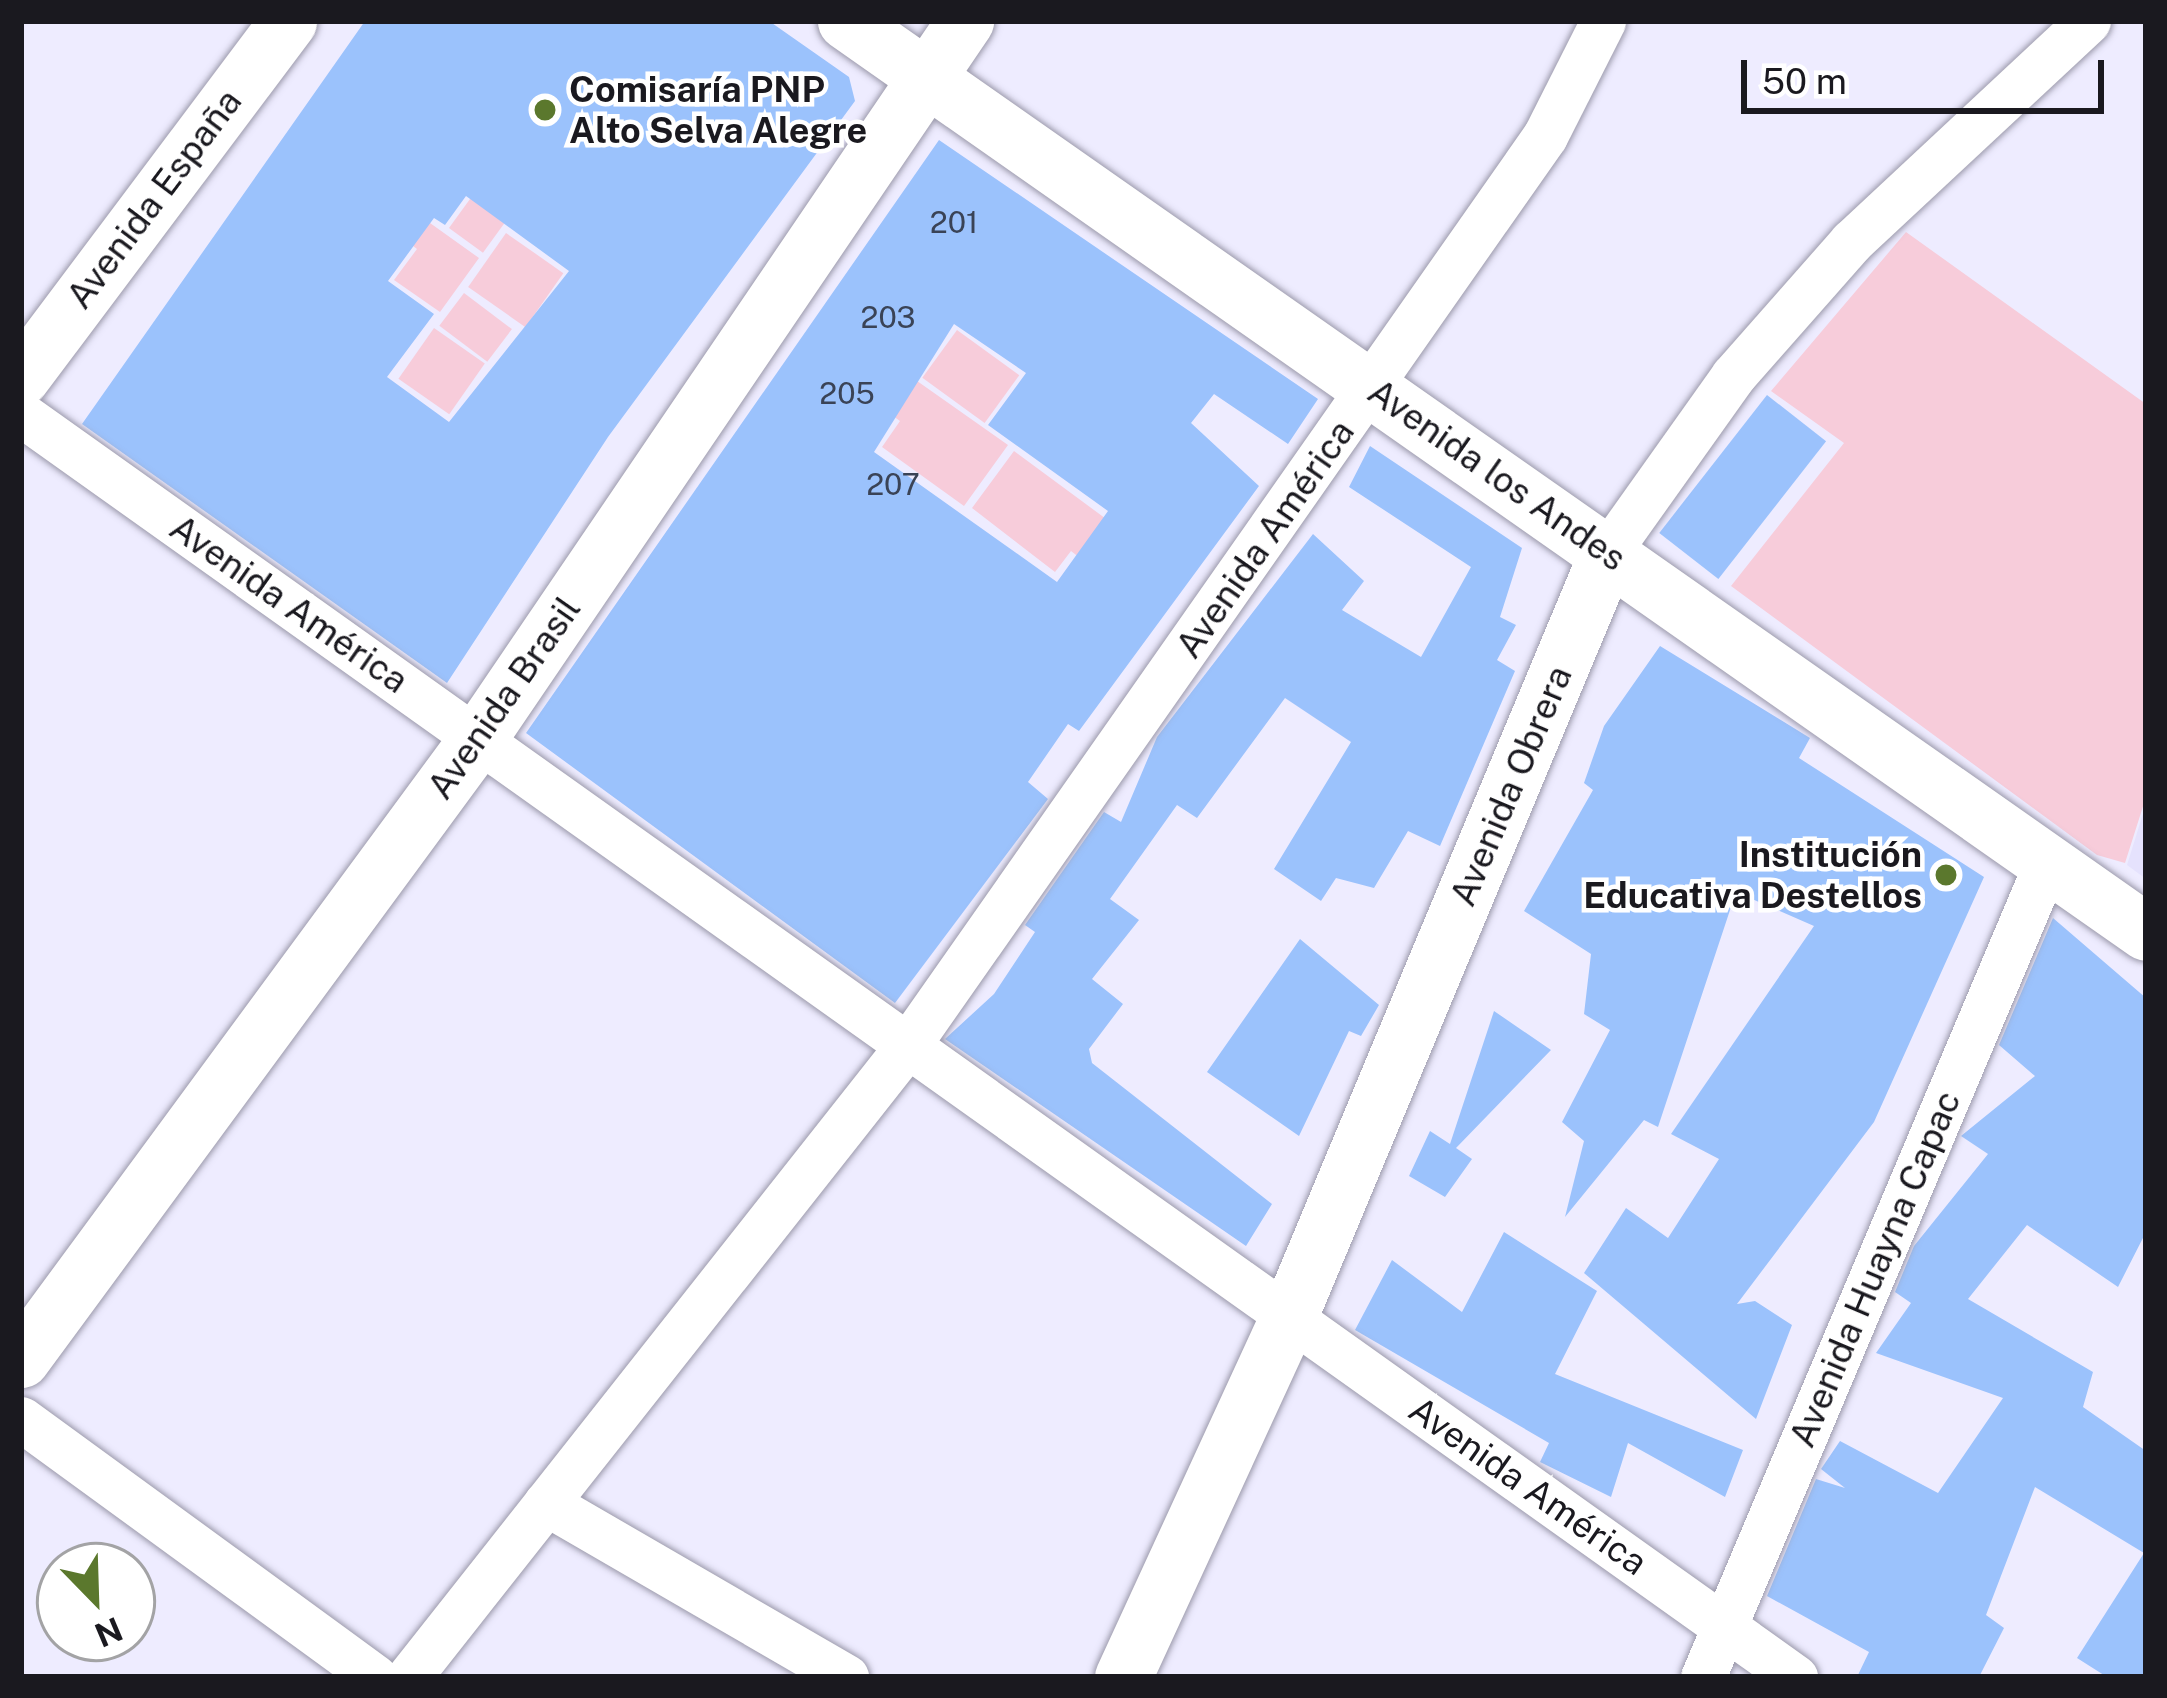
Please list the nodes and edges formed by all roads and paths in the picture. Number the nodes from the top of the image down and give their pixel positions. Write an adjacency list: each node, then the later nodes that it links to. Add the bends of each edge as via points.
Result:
1 (288, 21): 7 (street, Avenida España)
2 (846, 21): 6 (street, Avenida los Andes)
3 (965, 21): 6 (street, Avenida Brasil)
4 (1603, 21): 8 (street, Avenida América, via 1545,136)
5 (2088, 21): 10 (street, Avenida Obrera, via 1851,242 1733,376)
6 (927, 78): 8 (street, Avenida los Andes); 11 (street, Avenida Brasil)
7 (21, 377)
8 (1372, 388): 10 (street, Avenida los Andes); 14 (street, Avenida América)
9 (21, 414): 11 (street, Avenida América)
10 (1608, 552): 12 (street, Avenida los Andes); 15 (street, Avenida Obrera)
11 (478, 739): 14 (street, Avenida América); 16 (street, Avenida Brasil)
12 (2047, 862): 13 (street, Avenida los Andes); 19 (street, Avenida Huayna Capac)
13 (2146, 932)
14 (908, 1045): 15 (street, Avenida América); 18 (street)
15 (1289, 1316): 19 (street, Avenida América); 23 (street, Avenida Obrera)
16 (21, 1359)
17 (21, 1419): 20 (street)
18 (546, 1503): 21 (street); 22 (street)
19 (1724, 1626): 24 (street, Avenida Huayna Capac); 25 (street, Avenida América)
20 (375, 1677)
21 (409, 1677)
22 (846, 1677)
23 (1123, 1677)
24 (1702, 1677)
25 (1795, 1677)

